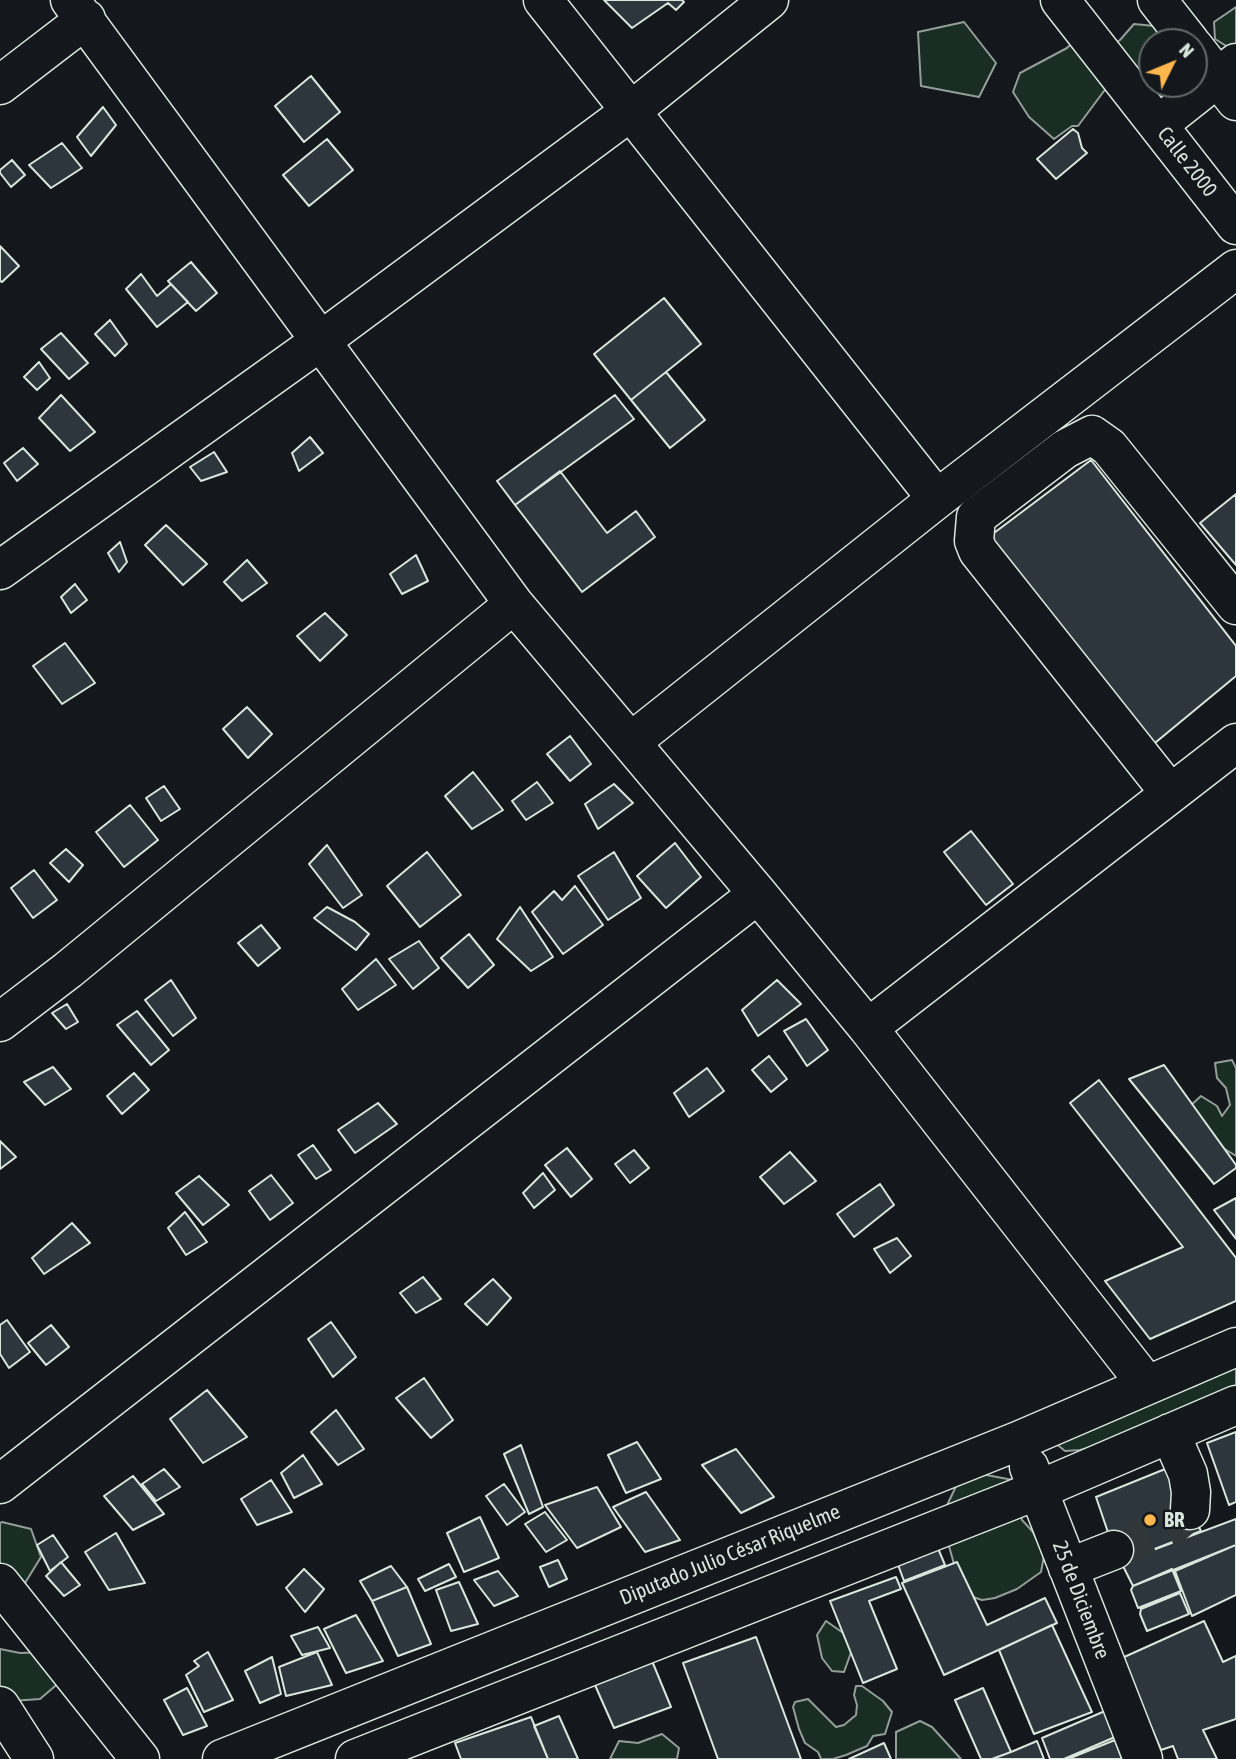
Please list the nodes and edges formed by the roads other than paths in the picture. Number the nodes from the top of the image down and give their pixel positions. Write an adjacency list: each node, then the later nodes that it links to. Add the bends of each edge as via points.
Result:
1 (543, 0): 10 (street)
2 (769, 0): 10 (street)
3 (1060, 0): 11 (street, Calle 2000)
4 (1157, 0): 6 (street)
5 (78, 10): 9 (street); 14 (street)
6 (1179, 28)
7 (1208, 60): 8 (street)
8 (1230, 80): 11 (street)
9 (0, 85)
10 (631, 111): 14 (street); 17 (street)
11 (1158, 125): 12 (street, Calle 2000)
12 (1236, 225)
13 (1236, 270): 15 (street)
14 (322, 340): 18 (street); 19 (street)
15 (1042, 419): 16 (street); 17 (street)
16 (1065, 449): 20 (street, via 1092,435 1109,447); 23 (street, via 976,517 974,541 992,570)
17 (937, 499): 21 (street)
18 (0, 570)
19 (514, 604): 21 (street); 25 (street)
20 (1236, 605)
21 (631, 741): 24 (street)
22 (1236, 743): 23 (street)
23 (1170, 793): 26 (street)
24 (758, 894): 26 (street); 32 (street)
25 (0, 1022)
26 (868, 1028): 28 (street)
27 (1236, 1347): 28 (street, Diputado Julio César Riquelme)
28 (1147, 1385): 31 (street, Diputado Julio César Riquelme)
29 (1236, 1405): 30 (street)
30 (1170, 1433): 33 (street); 34 (street, via 1188,1474)
31 (1018, 1441): 33 (street, 25 de Diciembre); 41 (street, Diputado Julio César Riquelme)
32 (0, 1484)
33 (1038, 1490): 36 (street, 25 de Diciembre); 42 (street)
34 (1190, 1510)
35 (1114, 1550): 36 (street)
36 (1068, 1568): 43 (street, 25 de Diciembre)
37 (0, 1583): 40 (street)
38 (0, 1706): 39 (street)
39 (34, 1759)
40 (141, 1759)
41 (222, 1759)
42 (355, 1759)
43 (1143, 1759)

